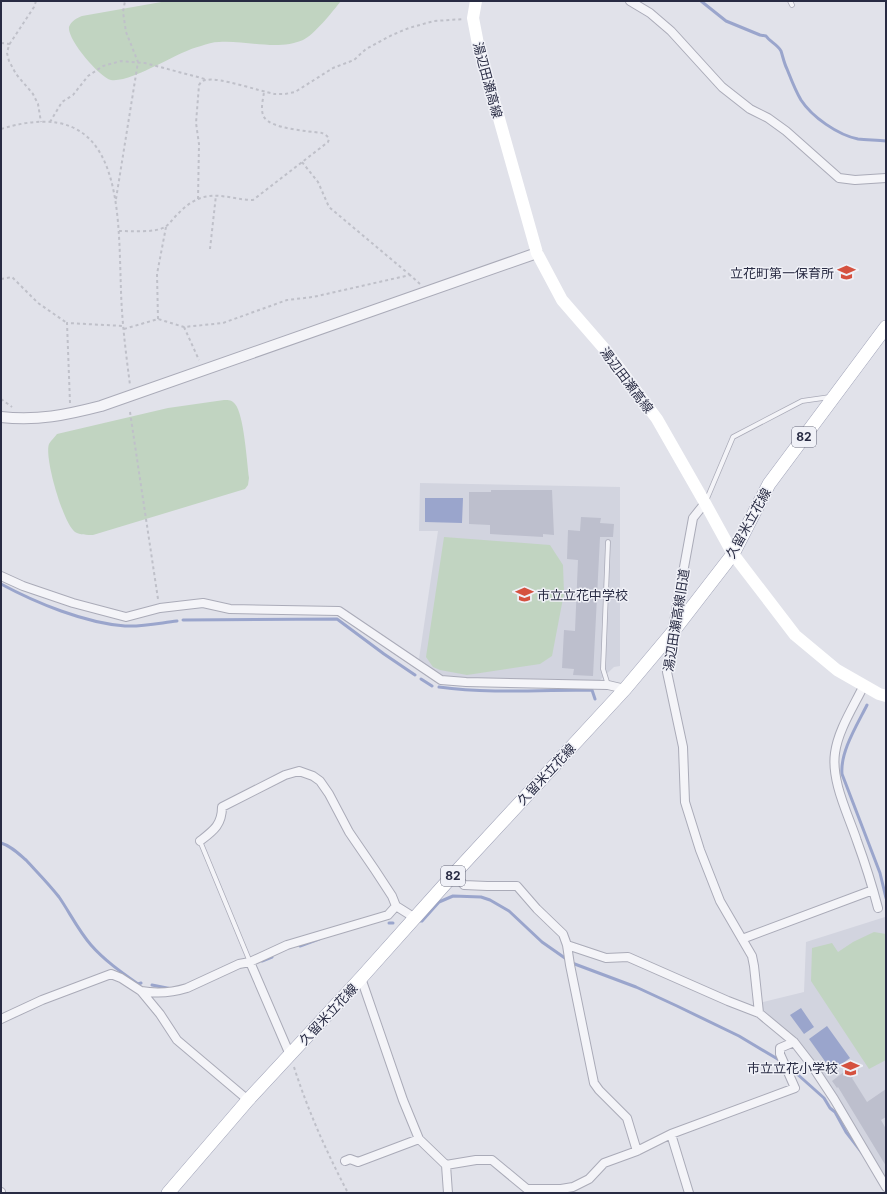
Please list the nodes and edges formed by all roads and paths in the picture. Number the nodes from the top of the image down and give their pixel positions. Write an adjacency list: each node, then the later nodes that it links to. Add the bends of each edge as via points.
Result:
1 (36, 1): 7 (path)
2 (125, 1): 8 (path, via 123,12 126,32)
3 (476, 1): 5 (main road, 湯辺田瀬高線)
4 (630, 1): 15 (street, via 671,30 722,87 750,109 786,131 839,178)
5 (473, 18): 10 (path, via 434,22 409,28 366,49 354,60 333,68 294,92); 22 (main road, 湯辺田瀬高線, via 478,44)
6 (1, 43): 7 (path)
7 (10, 44): 11 (path, via 7,53 9,61 33,94 38,104)
8 (138, 62): 9 (path); 12 (path, via 121,61 98,69 88,76 73,95 62,102); 18 (path)
9 (206, 80): 10 (path, via 216,80); 17 (path, via 199,85 196,123 199,144)
10 (264, 92): 14 (path, via 262,107 269,122 277,126 322,133 329,139)
11 (41, 122): 12 (path); 13 (path, via 12,125)
12 (50, 122): 18 (path, via 67,125 94,143 105,160)
13 (1, 129)
14 (302, 162): 16 (path, via 253,200 238,200); 23 (path, via 318,182 330,207)
15 (886, 178)
16 (216, 195): 17 (path); 21 (path)
17 (198, 199): 19 (path, via 178,213)
18 (115, 202): 20 (path)
19 (166, 227): 20 (path, via 159,230); 26 (path, via 157,274)
20 (119, 231): 29 (path)
21 (210, 249)
22 (537, 253): 32 (street); 39 (main road, 湯辺田瀬高線, via 562,300 608,353 657,419)
23 (410, 275): 25 (path); 28 (path, via 313,297 287,300 223,323)
24 (1, 279): 27 (path, via 12,277 38,303)
25 (420, 284)
26 (158, 319): 28 (path); 29 (path)
27 (67, 323): 29 (path); 35 (path)
28 (184, 326): 31 (path)
29 (124, 327): 32 (path)
30 (886, 327): 33 (main road, 久留米立花線 / 82)
31 (199, 360)
32 (131, 396): 38 (street, via 66,415 40,419)
33 (835, 396): 39 (lane, via 802,401 733,437); 41 (main road, 久留米立花線 / 82, via 769,484)
34 (1, 399): 36 (path)
35 (70, 405)
36 (15, 409)
37 (130, 412): 43 (path)
38 (1, 417)
39 (705, 503): 41 (main road, 湯辺田瀬高線); 44 (street, 湯辺田瀬高線旧道, via 693,518)
40 (608, 542): 45 (lane, via 603,669)
41 (733, 554): 44 (main road, 久留米立花線 / 82); 46 (main road, 湯辺田瀬高線, via 795,635 837,670)
42 (1, 576): 43 (street, via 73,603 126,617)
43 (160, 608): 45 (street, via 203,603 230,609 339,611 441,680)
44 (672, 633): 47 (main road, 久留米立花線 / 82); 55 (street, 湯辺田瀬高線旧道, via 666,672 683,747 685,802 720,901)
45 (608, 685): 47 (street)
46 (864, 685): 48 (main road, 湯辺田瀬高線); 51 (street, via 839,738 834,768)
47 (625, 689): 50 (main road, 久留米立花線 / 82)
48 (886, 696)
49 (200, 841): 52 (street, via 215,830 222,816 222,807 299,771 320,781); 57 (lane)
50 (454, 874): 54 (main road, 久留米立花線 / 82); 56 (street, via 464,885 517,886 563,934)
51 (873, 890): 53 (street); 55 (street)
52 (396, 906): 54 (street); 57 (street, via 388,915 287,946)
53 (878, 908)
54 (415, 918): 58 (main road, 久留米立花線 / 82)
55 (742, 939): 60 (street, 湯辺田瀬高線旧道, via 752,956)
56 (567, 944): 60 (street, via 606,958 628,957); 67 (street, via 594,1082 627,1118)
57 (250, 962): 59 (street, via 239,964 178,991 158,994); 63 (street)
58 (361, 978): 63 (main road, 久留米立花線 / 82); 66 (street)
59 (142, 991): 61 (street, via 111,974 42,1000); 64 (street, via 177,1040)
60 (759, 1013): 62 (street)
61 (1, 1019)
62 (794, 1042): 65 (street, via 780,1048 780,1054 795,1088); 70 (street, via 834,1099)
63 (290, 1055): 64 (main road, 久留米立花線 / 82); 72 (path, via 303,1095)
64 (248, 1100): 71 (main road, 久留米立花線 / 82)
65 (671, 1134): 67 (street); 74 (street)
66 (419, 1139): 68 (street, via 358,1162 350,1159); 69 (street)
67 (637, 1150): 69 (street, via 604,1163 589,1178 573,1187 561,1188 527,1189 492,1160)
68 (345, 1161)
69 (446, 1165): 73 (street)
70 (886, 1187)
71 (168, 1193)
72 (348, 1193)
73 (448, 1193)
74 (690, 1193)

